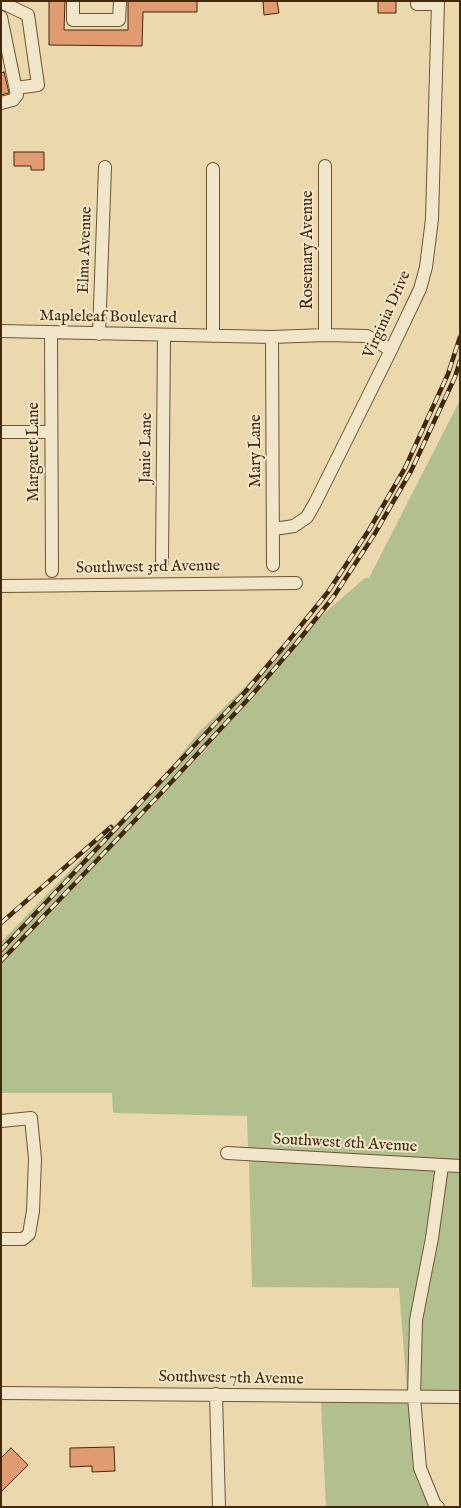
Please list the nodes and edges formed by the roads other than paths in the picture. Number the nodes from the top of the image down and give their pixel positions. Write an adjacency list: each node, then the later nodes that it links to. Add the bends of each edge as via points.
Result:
1 (73, 1): 2 (street, via 73,20 120,20)
2 (120, 1)
3 (1, 2): 7 (street, via 28,15 38,86)
4 (438, 3): 5 (street); 19 (street, Virginia Drive, via 432,219 426,267 420,289)
5 (417, 4)
6 (1, 17): 7 (street)
7 (16, 88): 8 (street, via 17,95 13,100)
8 (1, 103)
9 (325, 166): 15 (street, Rosemary Avenue)
10 (105, 167): 14 (street, Elma Avenue)
11 (213, 168): 17 (street)
12 (1, 331): 13 (street, Mapleleaf Boulevard)
13 (51, 333): 14 (street, Mapleleaf Boulevard); 21 (street, Margaret Lane)
14 (99, 334): 16 (street, Mapleleaf Boulevard)
15 (326, 334): 18 (street, Mapleleaf Boulevard); 19 (street, Mapleleaf Boulevard, via 367,336)
16 (164, 336): 17 (street, Mapleleaf Boulevard); 23 (street, Janie Lane)
17 (213, 336): 18 (street, Mapleleaf Boulevard)
18 (272, 337): 22 (street, Mary Lane)
19 (391, 350): 22 (street, Virginia Drive, via 307,517 294,526)
20 (1, 432): 21 (street)
21 (50, 432): 25 (street, Margaret Lane)
22 (274, 529): 24 (street, Mary Lane)
23 (162, 562)
24 (273, 565)
25 (52, 571)
26 (296, 583): 27 (street, Southwest 3rd Avenue)
27 (1, 586)
28 (1, 1121): 32 (street, via 31,1118 35,1159 33,1211 29,1234 23,1239)
29 (227, 1154): 30 (street, Southwest 6th Avenue)
30 (442, 1166): 31 (street, Southwest 6th Avenue); 35 (street, via 432,1238 416,1320)
31 (460, 1166)
32 (1, 1239)
33 (1, 1393): 34 (street, Southwest 7th Avenue)
34 (216, 1394): 35 (street, Southwest 7th Avenue); 37 (street)
35 (414, 1397): 36 (street, Southwest 7th Avenue); 38 (street, via 420,1468)
36 (460, 1397)
37 (219, 1507)
38 (438, 1507)

